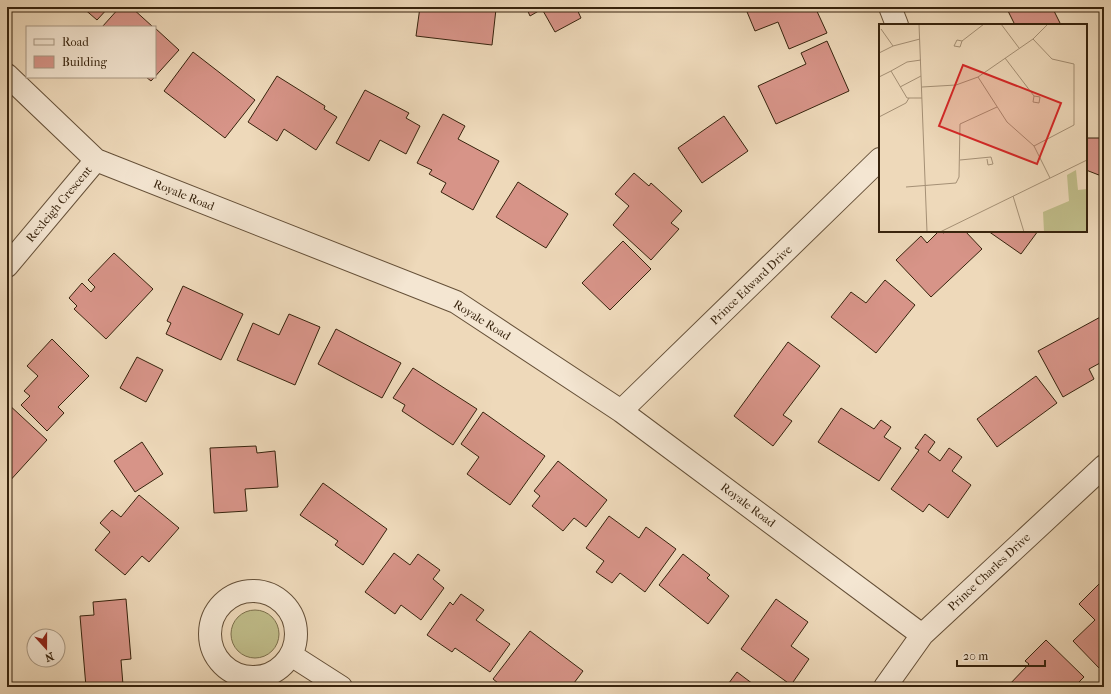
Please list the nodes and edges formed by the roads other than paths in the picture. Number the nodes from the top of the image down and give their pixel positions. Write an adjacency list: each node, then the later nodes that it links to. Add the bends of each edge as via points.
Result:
1 (890, 7): 2 (street)
2 (897, 24)
3 (7, 75): 4 (street, Royale Road)
4 (96, 160): 6 (street, Rexleigh Crescent); 7 (street, Royale Road, via 456,302)
5 (879, 160): 7 (street, Prince Edward Drive)
6 (7, 266)
7 (621, 411): 9 (street, Royale Road)
8 (1104, 466): 9 (street, Prince Charles Drive)
9 (922, 635): 12 (street, Prince Charles Drive)
10 (291, 655): 11 (street)
11 (341, 687)
12 (885, 687)

